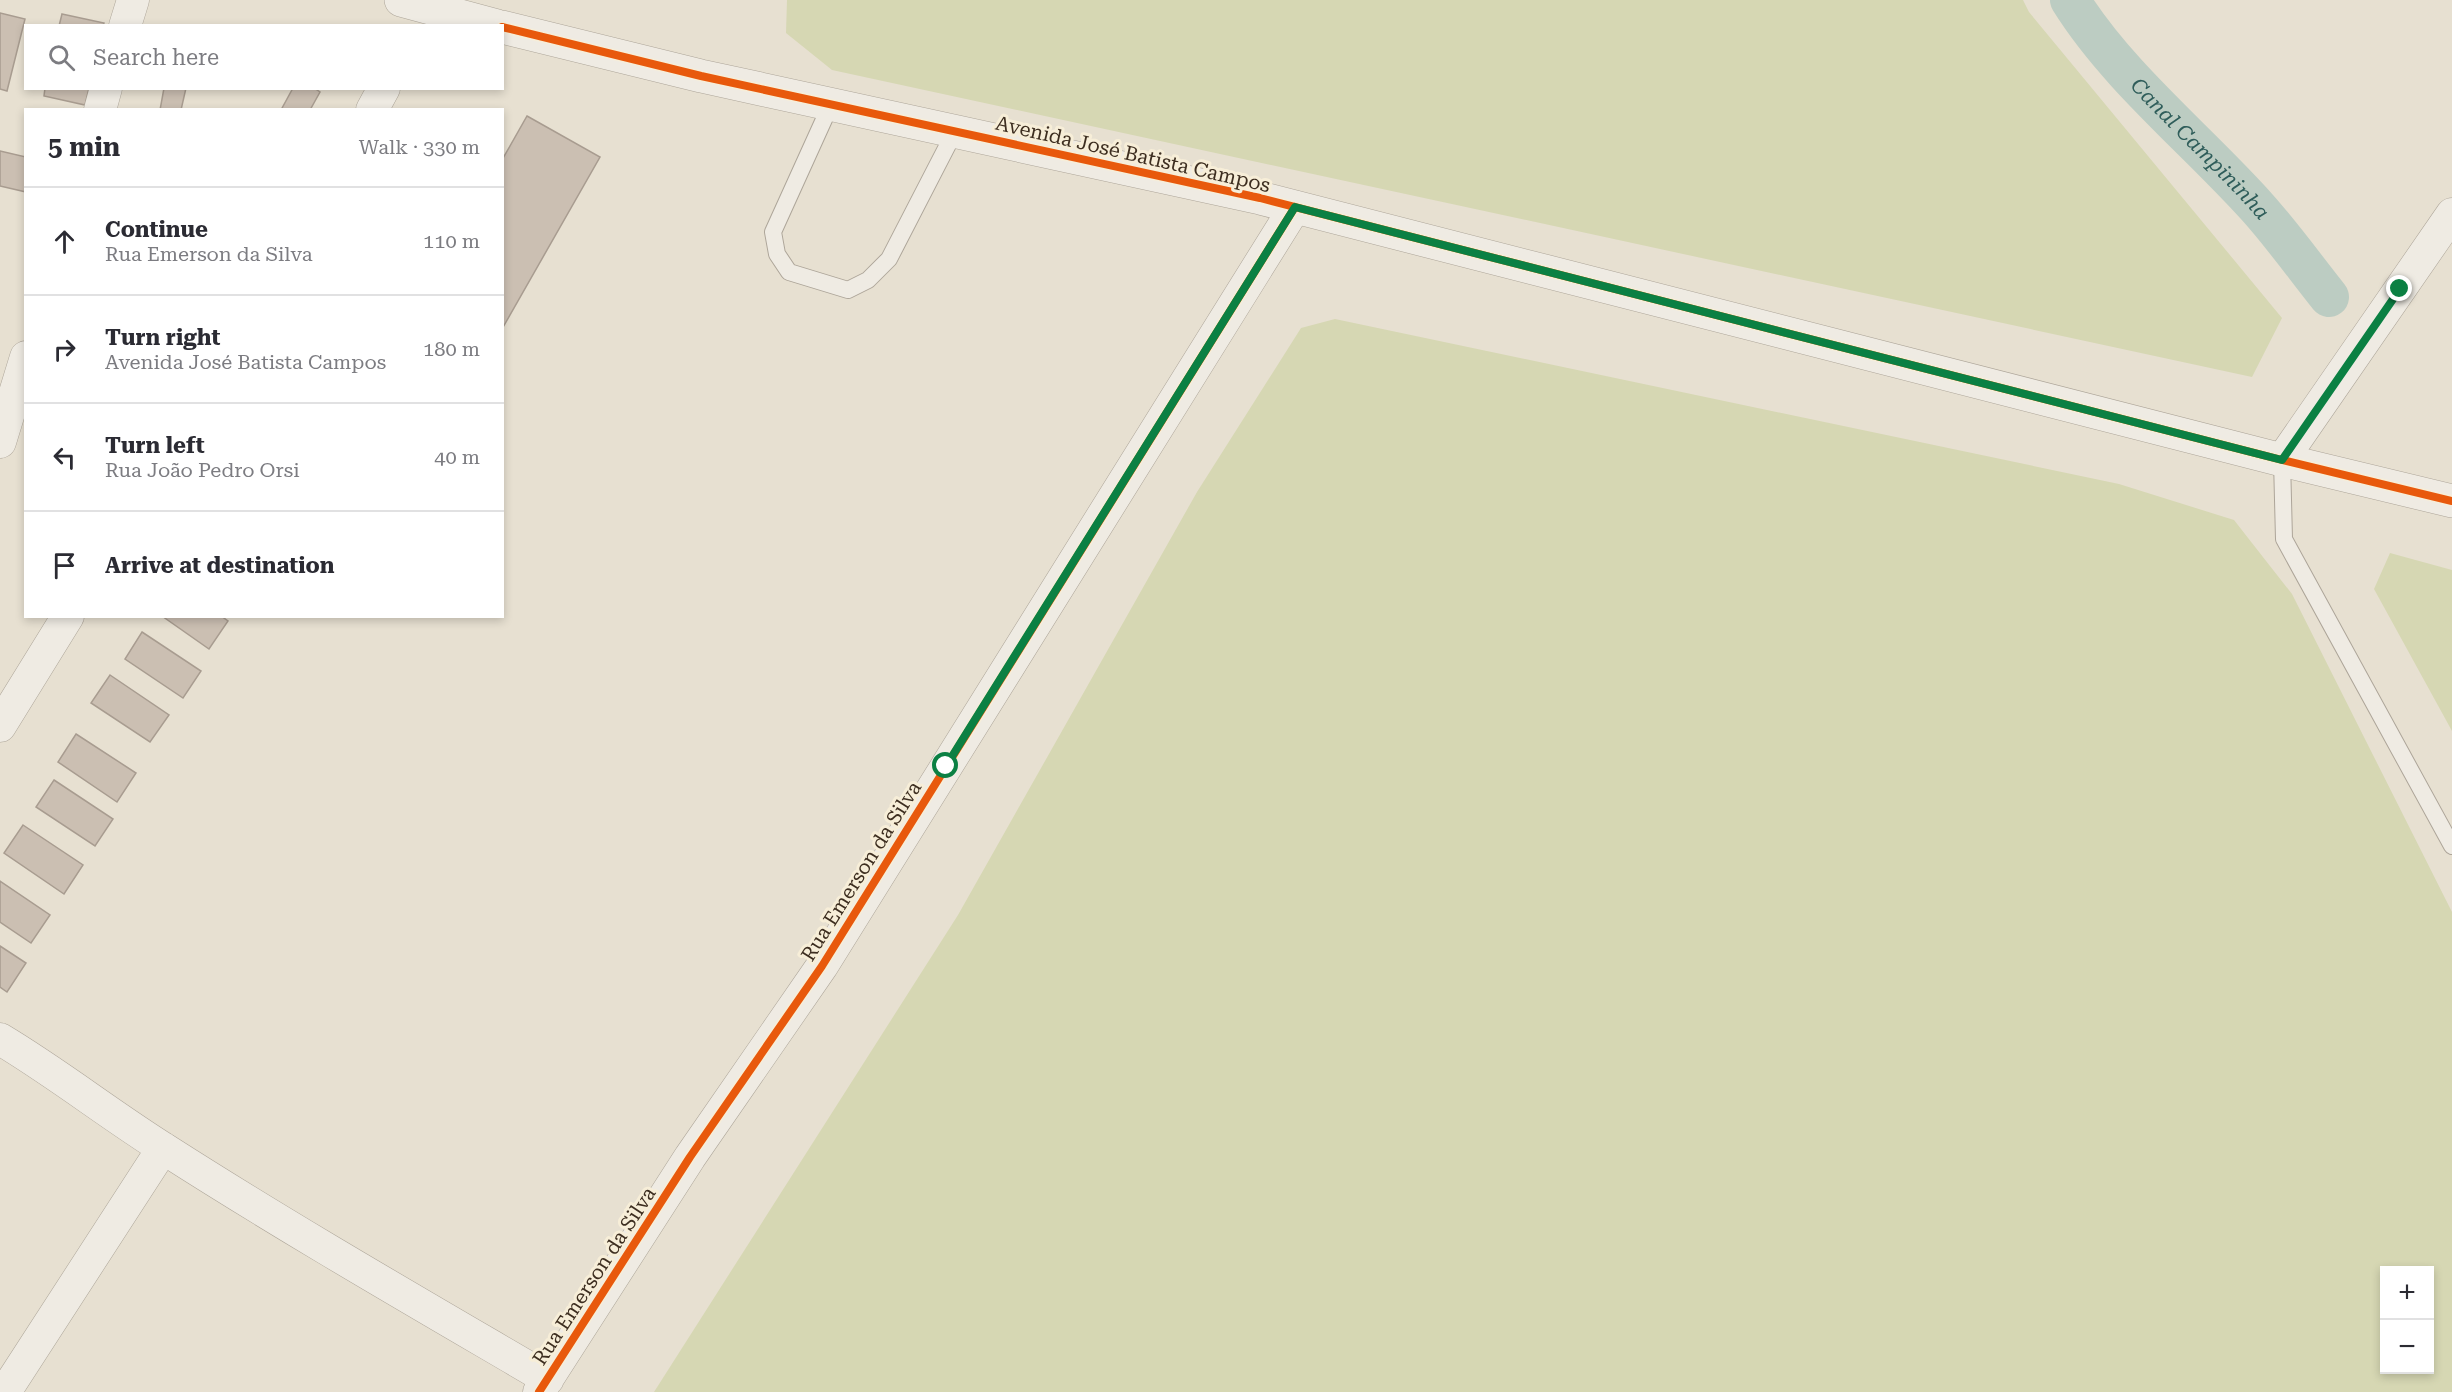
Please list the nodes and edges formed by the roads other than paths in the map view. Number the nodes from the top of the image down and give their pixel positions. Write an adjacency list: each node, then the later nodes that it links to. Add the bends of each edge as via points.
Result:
1 (133, 0): 3 (street)
2 (421, 8): 4 (street)
3 (126, 24)
4 (489, 24)
5 (504, 27): 8 (street, Avenida José Batista Campos)
6 (105, 90): 9 (street)
7 (383, 90): 10 (street)
8 (831, 104): 11 (street, Avenida José Batista Campos); 11 (lane, via 773,232 777,254 789,272 848,290 868,280 889,259)
9 (101, 108)
10 (373, 108)
11 (955, 131): 12 (street, Avenida José Batista Campos)
12 (1295, 207): 16 (street, Avenida José Batista Campos); 23 (street, Rua Emerson da Silva, via 822,966 690,1156)
13 (2452, 214): 16 (street)
14 (24, 363): 15 (street)
15 (0, 441)
16 (2282, 460): 17 (street, Avenida José Batista Campos); 20 (lane, via 2284,539)
17 (2452, 501)
18 (67, 618): 19 (street)
19 (0, 726)
20 (2452, 846)
21 (0, 1039): 22 (street)
22 (163, 1148): 23 (street); 24 (street)
23 (543, 1385)
24 (5, 1392)

